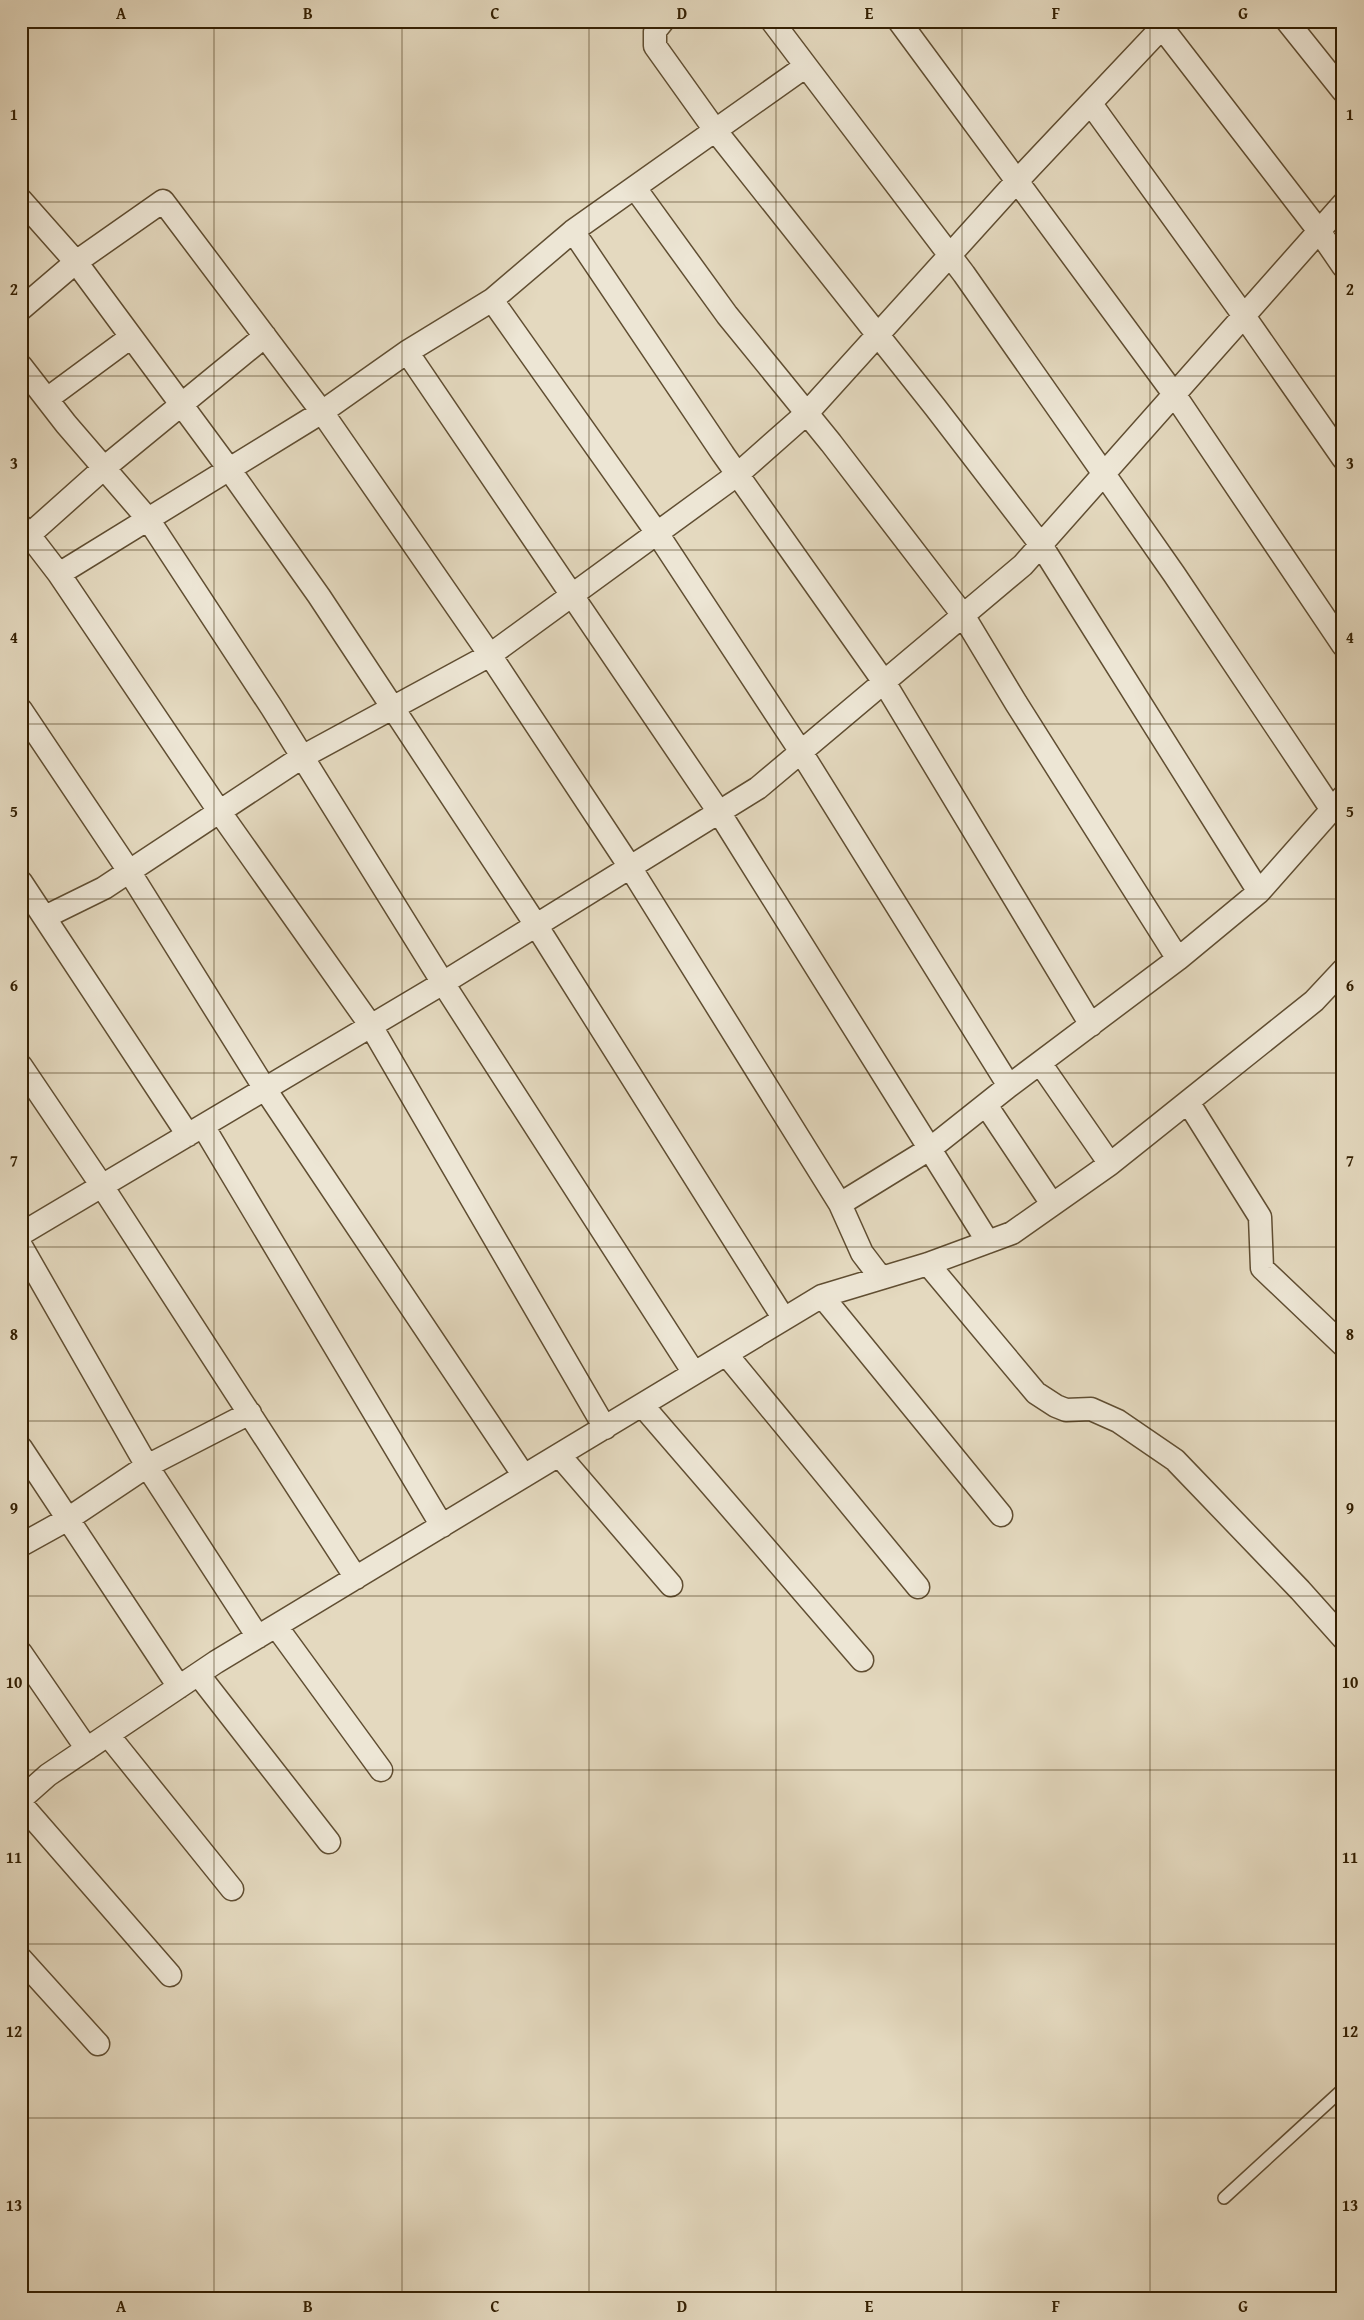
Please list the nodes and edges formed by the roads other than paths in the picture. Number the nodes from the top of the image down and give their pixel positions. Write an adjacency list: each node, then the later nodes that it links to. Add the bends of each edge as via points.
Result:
1 (663, 21): 9 (street, via 655,31 655,46)
2 (772, 21): 6 (street)
3 (899, 21): 10 (street)
4 (1287, 21): 7 (street)
5 (1162, 24): 8 (street); 15 (street)
6 (806, 66): 9 (street); 16 (street)
7 (1343, 91)
8 (1091, 104): 10 (street); 21 (street)
9 (715, 130): 11 (street); 23 (street)
10 (1017, 181): 16 (street); 27 (street)
11 (635, 188): 14 (street); 31 (street, via 727,315)
12 (21, 200): 17 (street)
13 (1343, 204): 15 (street)
14 (573, 231): 19 (street); 35 (street)
15 (1319, 231): 18 (street); 21 (street)
16 (950, 258): 23 (street); 36 (street)
17 (76, 262): 20 (street); 22 (street, via 163,201); 24 (street)
18 (1343, 266)
19 (492, 300): 25 (street); 39 (street)
20 (21, 309)
21 (1244, 316): 27 (street); 32 (street)
22 (265, 336): 29 (street); 30 (street)
23 (878, 336): 31 (street); 40 (street)
24 (131, 337): 28 (street); 29 (street)
25 (407, 352): 30 (street); 42 (street)
26 (21, 366): 28 (street)
27 (1174, 394): 36 (street); 44 (street)
28 (47, 399): 33 (street)
29 (181, 404): 33 (street); 34 (street)
30 (322, 412): 34 (street); 45 (street)
31 (807, 413): 35 (street); 43 (street)
32 (1343, 458)
33 (104, 468): 37 (street); 38 (street)
34 (229, 468): 37 (street); 47 (street)
35 (738, 474): 39 (street); 46 (street)
36 (1103, 475): 40 (street); 51 (street)
37 (148, 519): 41 (street); 50 (street)
38 (24, 534): 41 (street)
39 (657, 534): 42 (street); 49 (street)
40 (1041, 545): 43 (street); 57 (street)
41 (59, 574): 52 (street)
42 (571, 596): 45 (street); 53 (street)
43 (963, 615): 46 (street); 60 (street)
44 (1343, 645)
45 (490, 655): 47 (street); 54 (street)
46 (884, 682): 49 (street); 63 (street)
47 (394, 709): 50 (street); 59 (street)
48 (21, 710): 55 (street)
49 (801, 752): 53 (street, via 758,788); 67 (street)
50 (302, 757): 52 (street); 62 (street)
51 (1337, 803): 57 (street)
52 (219, 811): 55 (street); 64 (street)
53 (719, 812): 54 (street); 72 (street)
54 (630, 867): 59 (street); 75 (street)
55 (129, 871): 58 (street, via 104,888); 68 (street)
56 (21, 882): 58 (street)
57 (1259, 892): 60 (street)
58 (45, 917): 71 (street)
59 (536, 925): 62 (street); 83 (street)
60 (1178, 959): 63 (street)
61 (1343, 970): 69 (street, via 1314,1001)
62 (443, 983): 64 (street); 86 (street)
63 (1091, 1024): 65 (street)
64 (371, 1026): 68 (street); 89 (street)
65 (1040, 1063): 67 (street); 73 (street)
66 (21, 1066): 74 (street)
67 (1009, 1086): 70 (street)
68 (265, 1089): 71 (street); 93 (street)
69 (1188, 1102): 73 (street); 84 (street, via 1260,1217 1262,1268)
70 (986, 1105): 72 (street); 76 (street)
71 (196, 1130): 74 (street); 96 (street)
72 (932, 1148): 75 (street); 78 (street)
73 (1110, 1164): 76 (street)
74 (102, 1186): 77 (street); 88 (street)
75 (840, 1204): 81 (street, via 862,1253)
76 (1052, 1204): 78 (street, via 1012,1233)
77 (21, 1234)
78 (988, 1242): 80 (street)
79 (21, 1246): 92 (street)
80 (928, 1264): 81 (street); 102 (street, via 1036,1393 1066,1410 1091,1409 1118,1421 1175,1460)
81 (881, 1278): 82 (street)
82 (822, 1296): 83 (street); 94 (street)
83 (784, 1319): 85 (street)
84 (1343, 1345)
85 (726, 1354): 86 (street); 100 (street)
86 (694, 1373): 87 (street)
87 (642, 1405): 89 (street); 104 (street)
88 (250, 1413): 92 (street); 98 (street)
89 (604, 1428): 91 (street)
90 (21, 1448): 95 (street)
91 (559, 1455): 93 (street); 99 (street)
92 (147, 1466): 95 (street); 101 (street)
93 (524, 1476): 96 (street)
94 (1001, 1516)
95 (68, 1519): 97 (street); 106 (street)
96 (442, 1526): 98 (street)
97 (21, 1545)
98 (356, 1578): 101 (street)
99 (671, 1585)
100 (918, 1587)
101 (267, 1632): 105 (street); 109 (street)
102 (1343, 1638)
103 (21, 1653): 108 (street)
104 (862, 1660)
105 (198, 1674): 106 (street); 112 (street)
106 (178, 1687): 107 (street)
107 (108, 1734): 108 (street); 113 (street)
108 (86, 1749): 110 (street, via 48,1775)
109 (381, 1770)
110 (21, 1799)
111 (21, 1804): 115 (street)
112 (330, 1842)
113 (232, 1889)
114 (21, 1959): 116 (street)
115 (170, 1975)
116 (98, 2044)
117 (1343, 2089): 118 (lane)
118 (1224, 2198)

